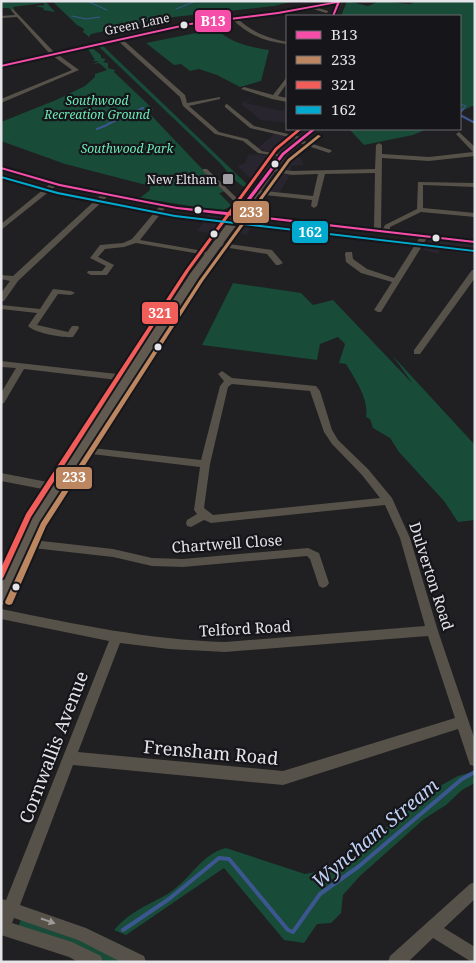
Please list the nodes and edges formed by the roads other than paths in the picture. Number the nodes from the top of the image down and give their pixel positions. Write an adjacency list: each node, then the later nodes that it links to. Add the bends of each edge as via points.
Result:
1 (329, 2): 2 (main road, Green Lane); 3 (main road, Green Lane)
2 (339, 2): 6 (main road)
3 (308, 6): 5 (street); 9 (main road, Green Lane)
4 (13, 10): 7 (street)
5 (326, 12)
6 (333, 15)
7 (19, 16): 8 (street); 12 (street)
8 (1, 17)
9 (234, 18): 10 (main road, Green Lane); 11 (street, via 255,36)
10 (119, 39): 12 (main road, Green Lane); 20 (street, via 183,96)
11 (286, 43)
12 (54, 53): 13 (main road, Green Lane); 19 (street, via 76,72)
13 (1, 66)
14 (286, 80): 17 (street)
15 (244, 89): 17 (street)
16 (218, 98): 20 (street)
17 (274, 98): 18 (street)
18 (286, 100)
19 (1, 101)
20 (185, 105): 28 (street, via 217,133 246,140 258,152)
21 (227, 106): 24 (street, via 252,127)
22 (313, 130): 24 (main road)
23 (460, 134): 27 (street)
24 (300, 140): 26 (street); 28 (main road)
25 (379, 145): 29 (street)
26 (329, 151)
27 (475, 152): 29 (street, via 429,159)
28 (281, 156): 32 (main road)
29 (379, 156): 33 (street)
30 (1, 168): 35 (street)
31 (205, 170): 43 (street)
32 (271, 170): 34 (street); 37 (main road)
33 (378, 171): 34 (street); 46 (street)
34 (322, 172): 39 (street)
35 (54, 184): 38 (street); 45 (street)
36 (474, 185): 42 (street, via 420,183)
37 (255, 193): 39 (street); 43 (main road)
38 (105, 195): 40 (street); 59 (street)
39 (316, 198): 41 (street)
40 (163, 206): 43 (street); 49 (street)
41 (314, 206)
42 (420, 210): 44 (street); 47 (street, via 388,225)
43 (240, 212): 46 (street, via 263,218); 51 (main road)
44 (475, 215)
45 (1, 228)
46 (377, 230): 47 (street)
47 (386, 231): 48 (street)
48 (425, 235): 50 (street); 60 (street)
49 (134, 241): 51 (street); 56 (street, via 103,247 94,258 110,265 104,273)
50 (475, 242)
51 (213, 249): 53 (street, via 269,252); 70 (main road)
52 (349, 254): 54 (street, via 349,260)
53 (279, 263)
54 (362, 270): 57 (street); 60 (street)
55 (475, 272): 67 (street)
56 (91, 273)
57 (351, 275)
58 (1, 277): 59 (street)
59 (15, 279): 62 (street)
60 (396, 281): 65 (street)
61 (71, 293): 64 (street, via 56,291)
62 (1, 299)
63 (1, 307): 64 (street)
64 (40, 310): 66 (street, via 32,323 37,330 70,335)
65 (378, 310)
66 (75, 328)
67 (417, 352)
68 (1, 364): 69 (street)
69 (22, 366): 70 (street); 71 (street)
70 (126, 378): 72 (main road)
71 (1, 401)
72 (83, 450): 73 (street); 75 (main road)
73 (205, 464): 76 (street, Dulverton Road, via 226,378 313,388 324,424 334,442 365,472); 77 (street, via 199,510)
74 (1, 477): 75 (street)
75 (58, 488): 79 (main road)
76 (388, 501): 77 (street, via 211,519); 83 (street, Dulverton Road, via 408,547)
77 (205, 514): 78 (street)
78 (190, 523)
79 (24, 543): 80 (street, Chartwell Close, via 113,553 152,562 182,563 308,552 315,556); 81 (main road)
80 (323, 583)
81 (1, 598)
82 (1, 614): 84 (street, Telford Road)
83 (432, 631): 84 (street, Telford Road, via 225,647 180,645); 85 (street, Dulverton Road)
84 (117, 636): 86 (street, Cornwallis Avenue)
85 (462, 722): 86 (street, Frensham Road, via 283,778); 87 (street, Dulverton Road)
86 (69, 758): 89 (street, Cornwallis Avenue)
87 (475, 759)
88 (475, 889): 91 (street)
89 (6, 907): 90 (street, Cornwallis Avenue); 94 (street, one-way to 94, via 81,933)
90 (2, 928): 93 (street, via 72,950)
91 (433, 928): 92 (street); 95 (street)
92 (475, 956)
93 (95, 962)
94 (138, 962)
95 (396, 962)

